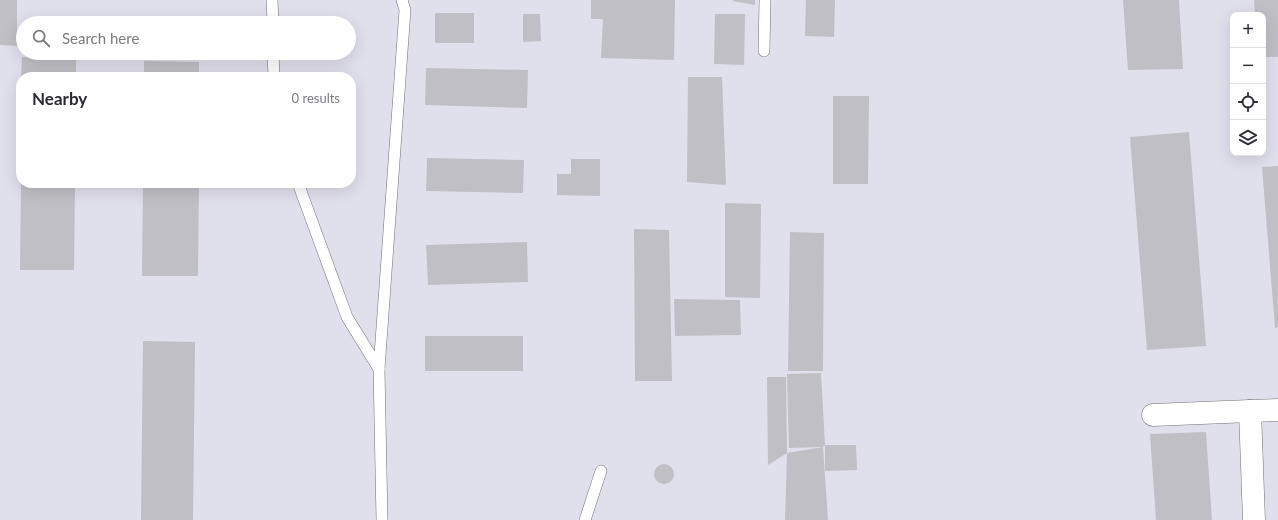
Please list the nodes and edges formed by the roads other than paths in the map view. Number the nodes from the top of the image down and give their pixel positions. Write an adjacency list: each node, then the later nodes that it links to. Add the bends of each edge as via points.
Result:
1 (272, 0): 4 (lane)
2 (402, 0): 9 (lane, via 405,10)
3 (765, 0): 5 (lane)
4 (273, 16)
5 (764, 51)
6 (273, 60): 7 (lane)
7 (274, 72)
8 (300, 188): 9 (lane, via 347,317)
9 (379, 369): 14 (lane)
10 (1278, 410): 11 (street)
11 (1250, 412): 12 (street); 16 (street)
12 (1153, 415)
13 (601, 471): 15 (lane)
14 (382, 520)
15 (585, 520)
16 (1254, 520)

